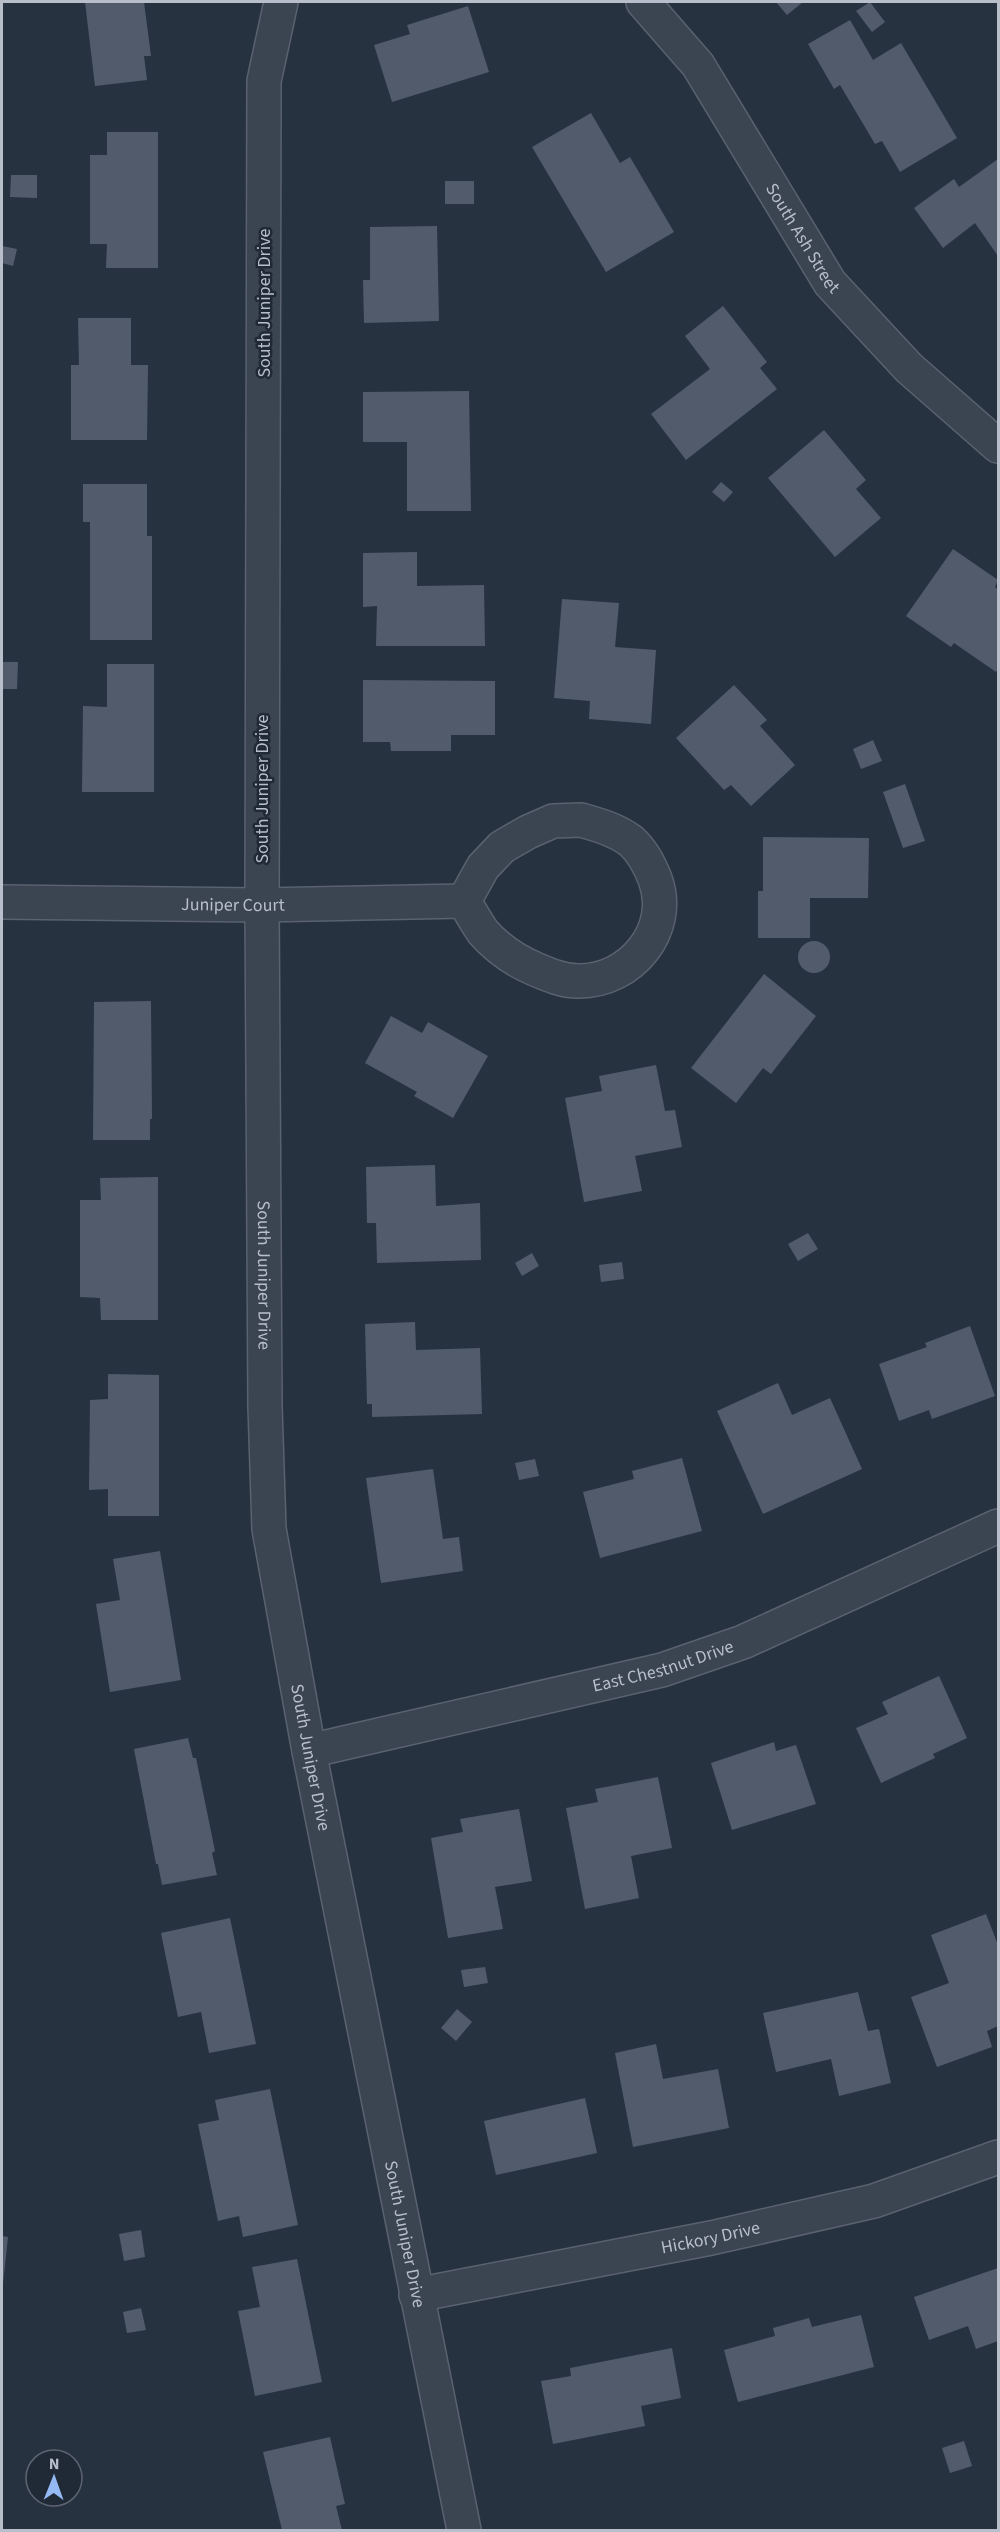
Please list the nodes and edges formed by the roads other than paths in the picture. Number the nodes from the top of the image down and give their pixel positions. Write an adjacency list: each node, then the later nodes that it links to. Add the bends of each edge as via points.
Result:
1 (281, 2): 6 (street, South Juniper Drive, via 264,81)
2 (643, 2): 3 (street, South Ash Street, via 698,64 830,283 909,368)
3 (999, 446)
4 (464, 901): 4 (street, via 483,932 507,953 554,978 579,982 607,976 629,965 649,945 660,918 659,890 638,849 608,827 581,820 553,822 502,847 483,867); 6 (street, Juniper Court)
5 (2, 902): 6 (street, Juniper Court)
6 (262, 905): 8 (street, South Juniper Drive, via 269,1529)
7 (999, 1526): 8 (street, East Chestnut Drive, via 743,1642 662,1670)
8 (309, 1751): 10 (street, South Juniper Drive)
9 (999, 2157): 10 (street, Hickory Drive, via 874,2200 711,2238)
10 (416, 2295): 11 (street, South Juniper Drive)
11 (464, 2530)

